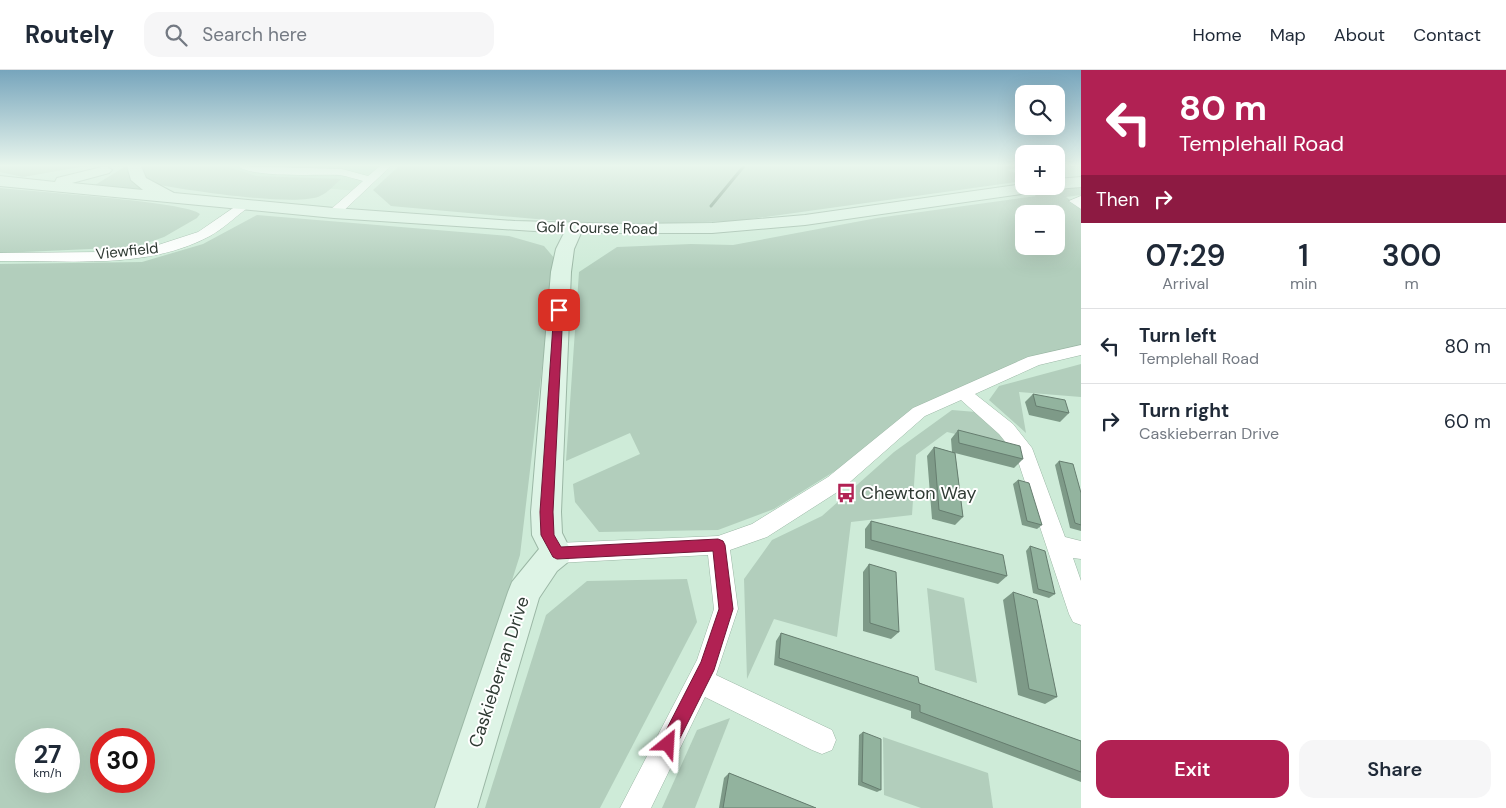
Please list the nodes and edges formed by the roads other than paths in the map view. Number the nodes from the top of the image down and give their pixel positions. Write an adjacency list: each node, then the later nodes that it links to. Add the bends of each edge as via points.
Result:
1 (193, 200): 4 (street, Golf Course Road)
2 (348, 200): 5 (street)
3 (942, 200): 6 (street, Golf Course Road, via 805,220)
4 (242, 206): 5 (street, Golf Course Road); 7 (street, Viewfield, via 202,235 154,250)
5 (334, 213): 6 (street, Golf Course Road)
6 (566, 236): 13 (street, via 546,493 547,535)
7 (0, 257)
8 (1081, 350): 9 (street, via 1034,361)
9 (962, 392): 10 (street, via 919,412 835,483 759,531); 11 (street, via 1006,429 1025,453)
10 (718, 545): 13 (street); 15 (street, via 726,609)
11 (1057, 545): 12 (street); 14 (street)
12 (1081, 550)
13 (557, 553): 17 (street, Caskieberran Drive, via 546,561 524,592)
14 (1081, 614)
15 (700, 681): 16 (street); 18 (street)
16 (822, 740)
17 (456, 808)
18 (635, 808)

